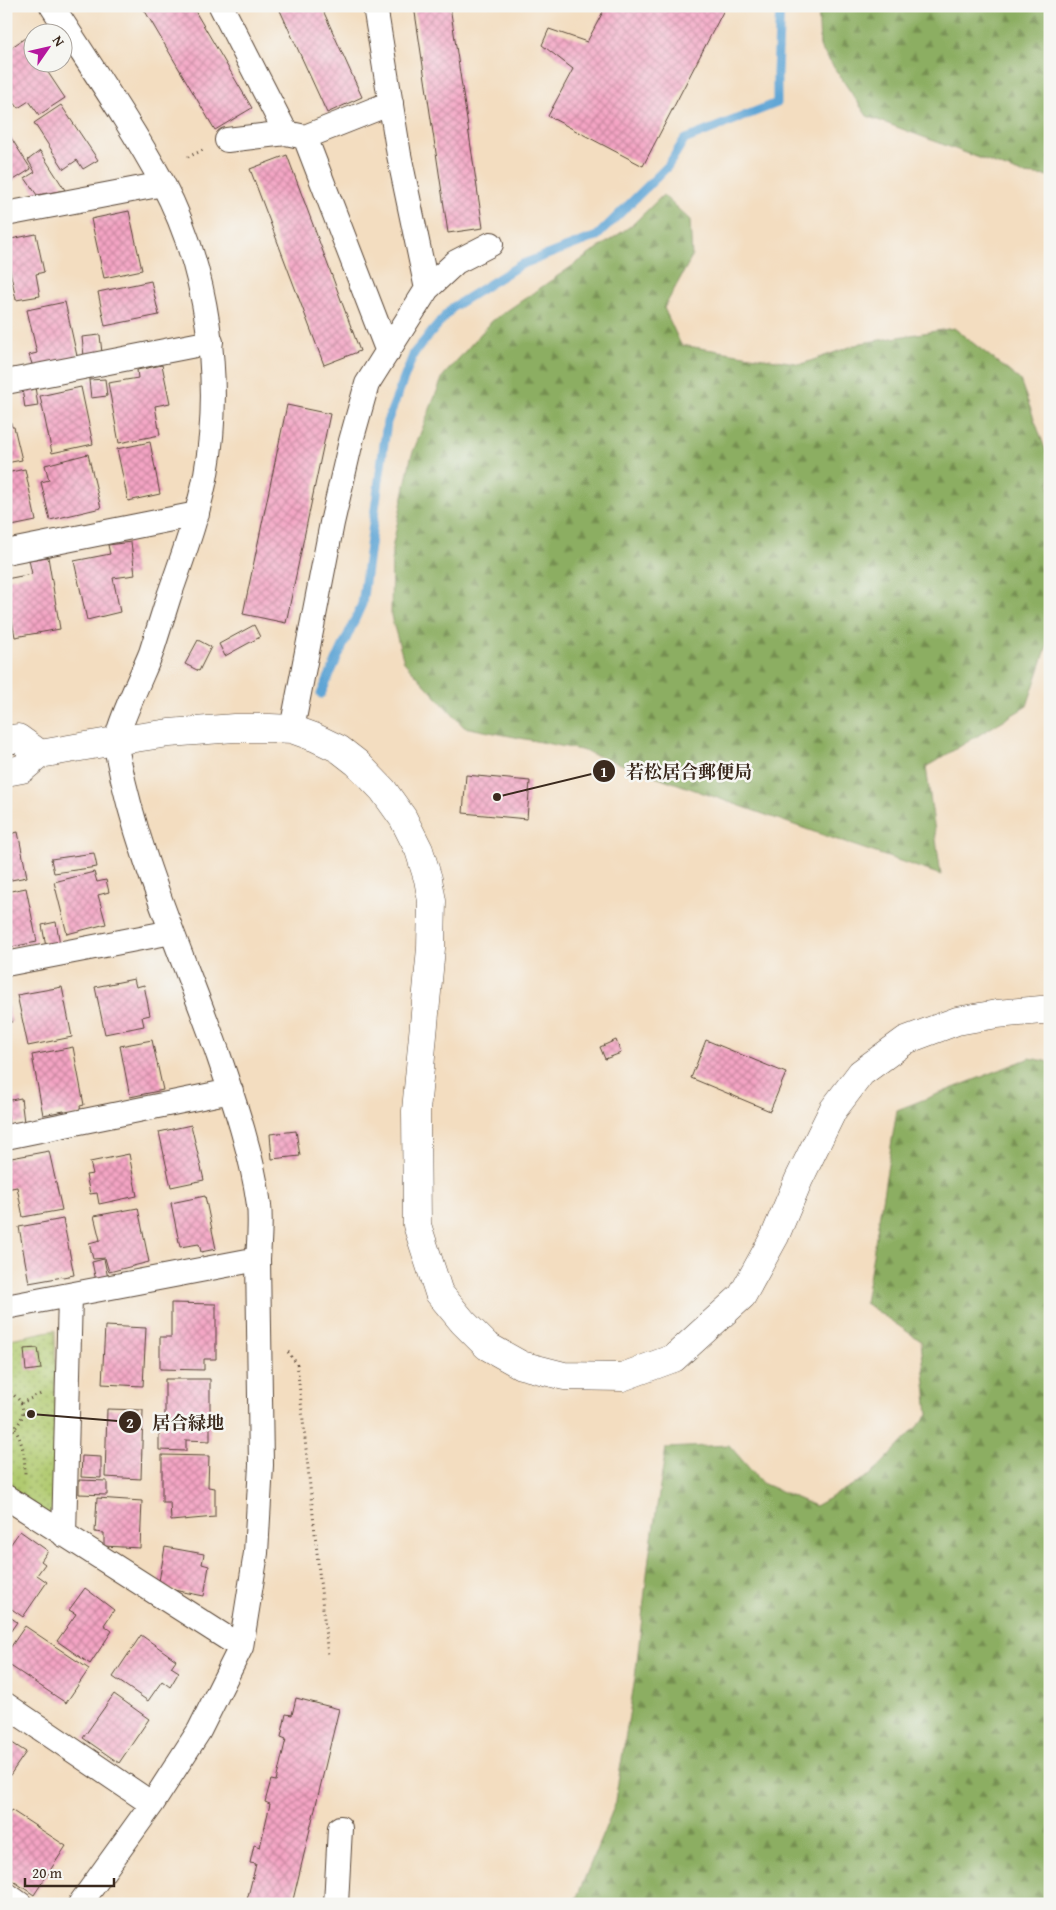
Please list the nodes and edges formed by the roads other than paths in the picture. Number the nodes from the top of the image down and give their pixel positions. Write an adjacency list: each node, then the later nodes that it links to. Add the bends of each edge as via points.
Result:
1 (52, 6): 7 (street)
2 (221, 6): 5 (street)
3 (375, 6): 4 (street)
4 (391, 103): 5 (street); 10 (street)
5 (296, 135): 6 (street); 12 (street)
6 (227, 140)
7 (163, 184): 8 (street); 11 (street, via 184,230)
8 (6, 214)
9 (491, 244): 10 (street, via 456,262)
10 (427, 289): 12 (street)
11 (211, 342): 13 (street); 14 (street, via 212,428)
12 (388, 352): 16 (street, via 367,384 351,441)
13 (6, 382)
14 (197, 514): 15 (street); 18 (street, via 150,654)
15 (6, 552)
16 (292, 729): 18 (street, via 234,728); 23 (street, via 339,749 357,763 398,811 419,850 432,901 431,948 416,1111 417,1225 439,1293 487,1346 521,1365 564,1376 622,1377 674,1358 742,1296 833,1110 861,1073 906,1040 957,1020)
17 (6, 740): 19 (street, via 18,738)
18 (115, 741): 19 (street); 21 (street, via 135,829)
19 (40, 754): 20 (street, via 22,769)
20 (6, 772)
21 (172, 932): 22 (street); 24 (street)
22 (6, 964)
23 (1050, 1010)
24 (231, 1091): 25 (street); 26 (street, via 259,1206)
25 (6, 1137)
26 (258, 1259): 27 (street); 31 (street, via 260,1466 256,1554)
27 (70, 1295): 28 (street); 30 (street)
28 (6, 1307)
29 (14, 1503): 30 (street)
30 (64, 1534): 31 (street)
31 (240, 1647): 33 (street, via 199,1731)
32 (6, 1705): 33 (street)
33 (152, 1804): 37 (street)
34 (340, 1828): 38 (street)
35 (6, 1894): 36 (street)
36 (20, 1904)
37 (80, 1904)
38 (336, 1904)

